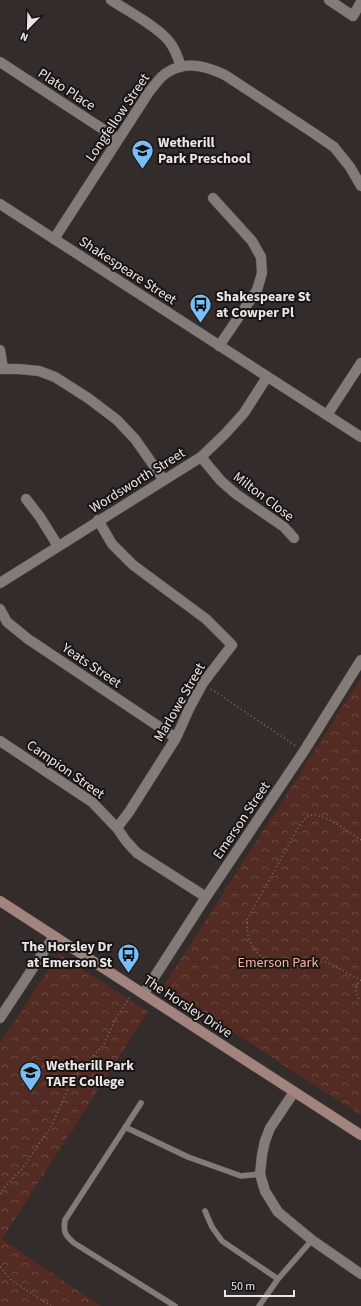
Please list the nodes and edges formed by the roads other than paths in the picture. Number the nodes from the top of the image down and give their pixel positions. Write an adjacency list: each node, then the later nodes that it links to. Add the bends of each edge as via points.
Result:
1 (111, 0): 5 (street, via 161,33 170,42)
2 (329, 0): 3 (street, via 353,16)
3 (361, 2)
4 (0, 62): 6 (street, Plato Place)
5 (181, 67): 6 (street, Longfellow Street, via 168,72 158,80); 7 (street, Longfellow Street, via 194,65 211,68 226,75 305,127 334,147)
6 (118, 139): 10 (street, Longfellow Street)
7 (361, 186)
8 (213, 198): 11 (street, via 252,241 261,257 262,273 257,290)
9 (0, 204): 10 (street, Shakespeare Street)
10 (54, 239): 11 (street, Shakespeare Street)
11 (220, 346): 15 (street, Shakespeare Street)
12 (0, 350): 14 (street)
13 (361, 363): 16 (street)
14 (2, 368): 19 (street, via 38,371 54,377 88,398 117,420 135,439)
15 (267, 377): 16 (street, Shakespeare Street); 18 (street, Wordsworth Street, via 244,413)
16 (327, 415): 17 (street, Shakespeare Street)
17 (361, 437)
18 (201, 456): 19 (street, Wordsworth Street); 22 (street, Milton Close, via 221,481 284,527)
19 (163, 479): 21 (street, Wordsworth Street)
20 (26, 499): 23 (street)
21 (98, 520): 23 (street, Wordsworth Street); 27 (street, Marlowe Street, via 112,544 133,565 206,619 232,645 203,683 188,709)
22 (294, 538)
23 (58, 546): 24 (street, Wordsworth Street)
24 (0, 582)
25 (0, 609): 27 (street, Yeats Street, via 7,622 28,639)
26 (361, 660): 30 (street, Emerson Street, via 304,751)
27 (176, 738): 29 (street, Marlowe Street)
28 (0, 741): 29 (street, Campion Street, via 92,802)
29 (117, 828): 30 (street, Campion Street, via 137,853)
30 (206, 897): 33 (street, Emerson Street)
31 (0, 901): 32 (main road, The Horsley Drive)
32 (54, 936): 33 (main road, The Horsley Drive); 34 (street)
33 (144, 994): 35 (main road, The Horsley Drive)
34 (0, 1017)
35 (294, 1092): 38 (main road, The Horsley Drive); 39 (street, via 270,1128 265,1141)
36 (141, 1103): 37 (lane)
37 (125, 1127): 39 (lane, via 188,1157 241,1176); 44 (lane, via 65,1220 63,1228 66,1236 74,1242)
38 (361, 1135)
39 (260, 1174): 41 (street, via 265,1191 278,1212)
40 (204, 1211): 43 (lane, via 222,1241)
41 (312, 1240): 42 (street); 43 (lane)
42 (361, 1274)
43 (278, 1279): 45 (lane)
44 (175, 1306)
45 (259, 1306)

